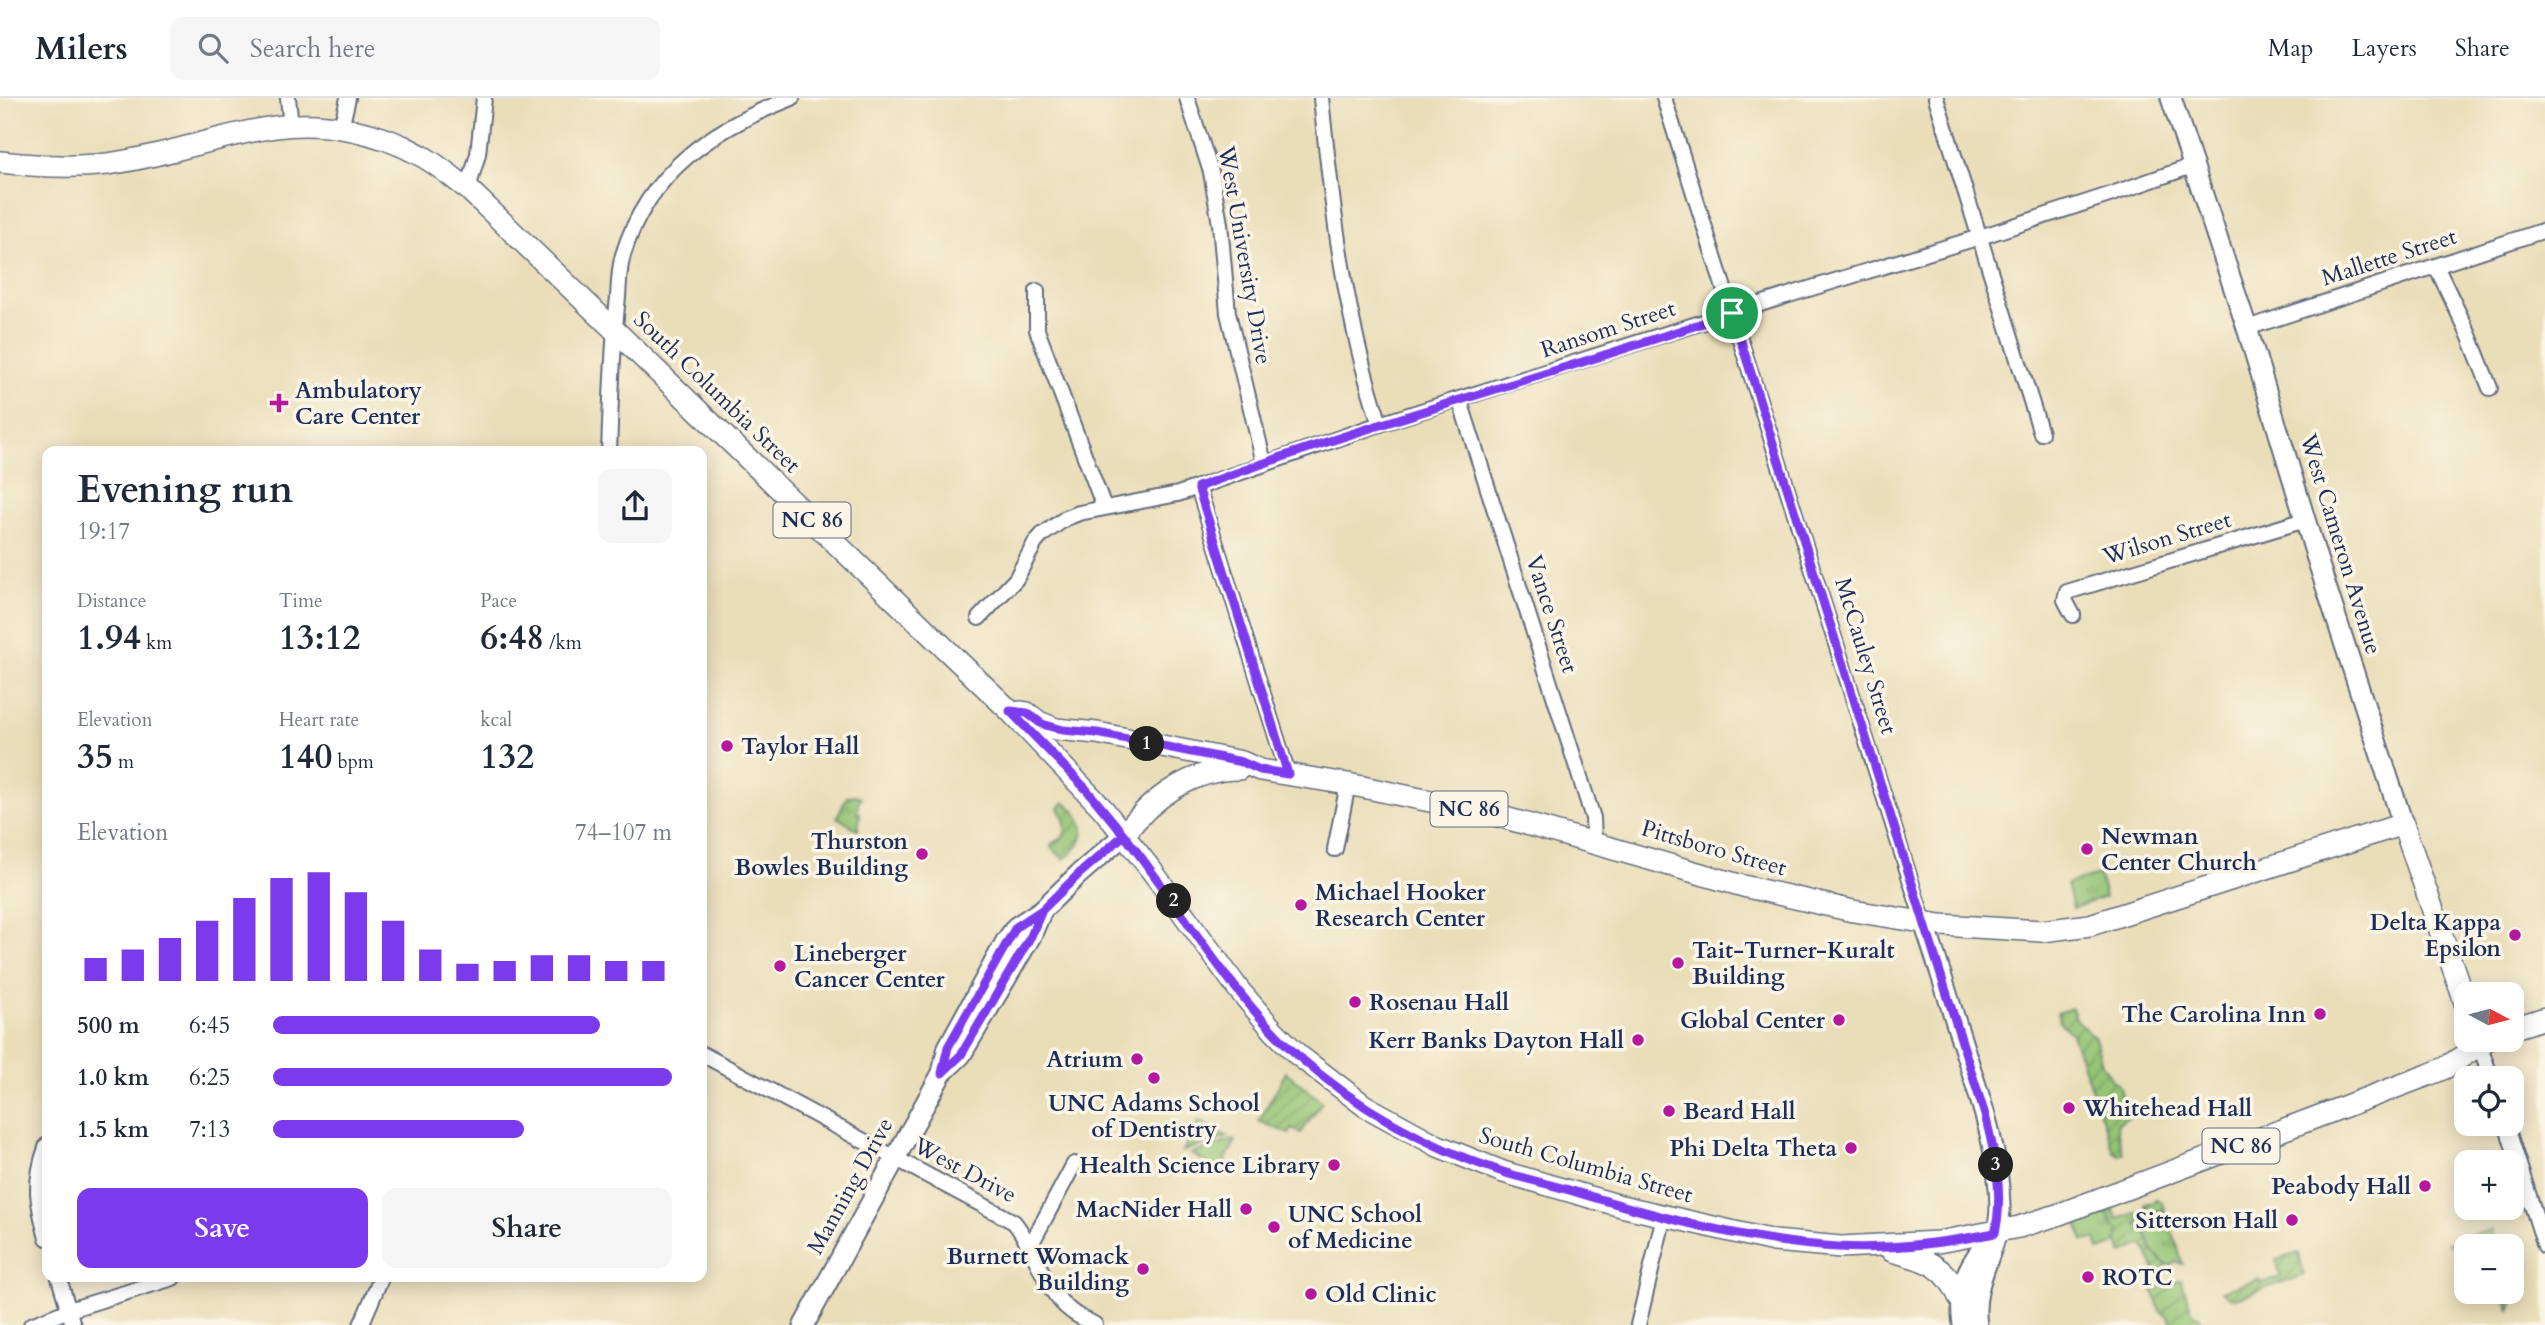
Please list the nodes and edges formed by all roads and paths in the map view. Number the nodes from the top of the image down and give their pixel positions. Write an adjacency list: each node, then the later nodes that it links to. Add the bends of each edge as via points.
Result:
1 (288, 98): 10 (street)
2 (348, 98): 11 (street)
3 (484, 98): 14 (street, via 478,154)
4 (792, 98): 21 (street, via 715,135 678,163 641,208 622,257)
5 (1187, 98): 27 (street, West University Drive, via 1211,172 1228,313)
6 (1321, 98): 24 (street, via 1343,275 1364,376)
7 (1664, 98): 19 (street, McCauley Street)
8 (1936, 98): 16 (street)
9 (2171, 98): 13 (street, West Cameron Avenue)
10 (291, 126): 11 (main road, South Columbia Street / NC 86); 12 (main road, South Columbia Street / NC 86, via 107,164)
11 (341, 128): 14 (main road, South Columbia Street / NC 86, via 373,135 421,155)
12 (1, 166)
13 (2192, 166): 16 (street, Ransom Street); 20 (street, West Cameron Avenue)
14 (468, 189): 21 (main road, South Columbia Street / NC 86)
15 (2545, 230): 17 (street, Mallette Street)
16 (1980, 237): 19 (street, Ransom Street); 25 (street)
17 (2436, 266): 20 (street, Mallette Street); 22 (street)
18 (1037, 291): 29 (street, via 1037,330)
19 (1732, 313): 23 (street, Ransom Street); 41 (street, McCauley Street)
20 (2247, 328): 30 (street, West Cameron Avenue)
21 (614, 329): 26 (street); 33 (main road, South Columbia Street / NC 86)
22 (2490, 388)
23 (1460, 401): 24 (street, Ransom Street); 39 (street, Vance Street, via 1593,818)
24 (1380, 424): 27 (street, Ransom Street)
25 (2041, 433)
26 (609, 446)
27 (1264, 463): 28 (street, Ransom Street)
28 (1198, 487): 29 (street, Ransom Street, via 1140,503); 35 (street)
29 (1104, 507): 32 (street, Ransom Street, via 1066,518 1042,535 1016,579)
30 (2305, 520): 31 (street, Wilson Street, via 2067,592 2065,600); 37 (street, West Cameron Avenue)
31 (2073, 615)
32 (979, 618)
33 (1010, 711): 34 (main road, Pittsboro Street / NC 86, via 1027,713 1055,729 1242,762); 38 (main road, South Columbia Street / NC 86)
34 (1260, 770): 35 (main road, Pittsboro Street / NC 86); 38 (main road, Manning Drive, via 1224,769 1192,778 1136,818)
35 (1288, 774): 36 (main road, Pittsboro Street / NC 86)
36 (1348, 784): 39 (main road, Pittsboro Street / NC 86, via 1488,813); 40 (street)
37 (2403, 824): 41 (main road, Pittsboro Street / NC 86, via 2090,925 2042,931); 42 (main road, West Cameron Avenue)
38 (1124, 835): 48 (street, Manning Drive, via 1042,910 1016,927 948,1047 942,1073); 51 (main road, South Columbia Street / NC 86, via 1247,1000 1298,1055 1346,1093 1410,1132 1484,1165)
39 (1594, 842): 41 (main road, Pittsboro Street / NC 86, via 1762,891)
40 (1335, 849)
41 (1924, 923): 53 (street, McCauley Street, via 1992,1144 2000,1206)
42 (2458, 982)
43 (2545, 1018): 44 (main road)
44 (2524, 1025)
45 (2467, 1052): 53 (main road, South Columbia Street / NC 86, via 2445,1068 2383,1093 2057,1215)
46 (707, 1057): 48 (street, West Drive)
47 (2509, 1136): 54 (street)
48 (895, 1158): 56 (street, West Drive, via 1014,1222); 65 (street, Manning Drive)
49 (42, 1163): 52 (street, via 37,1182)
50 (1074, 1164): 56 (street)
51 (1664, 1216): 55 (main road, South Columbia Street / NC 86, via 1773,1241); 67 (street)
52 (42, 1224)
53 (1995, 1233): 55 (main road, South Columbia Street / NC 86); 60 (street, via 1976,1254); 69 (street, McCauley Street, via 1976,1292)
54 (2545, 1246)
55 (1873, 1247): 60 (main road, via 1937,1266)
56 (1029, 1248): 66 (street, West Drive, via 1069,1310)
57 (60, 1282): 61 (street)
58 (160, 1282): 61 (street)
59 (379, 1282): 64 (street)
60 (1960, 1299): 68 (street)
61 (69, 1310): 62 (street); 63 (street)
62 (31, 1325)
63 (73, 1325)
64 (362, 1325)
65 (804, 1325)
66 (1095, 1325)
67 (1638, 1325)
68 (1963, 1325)
69 (1977, 1325)

